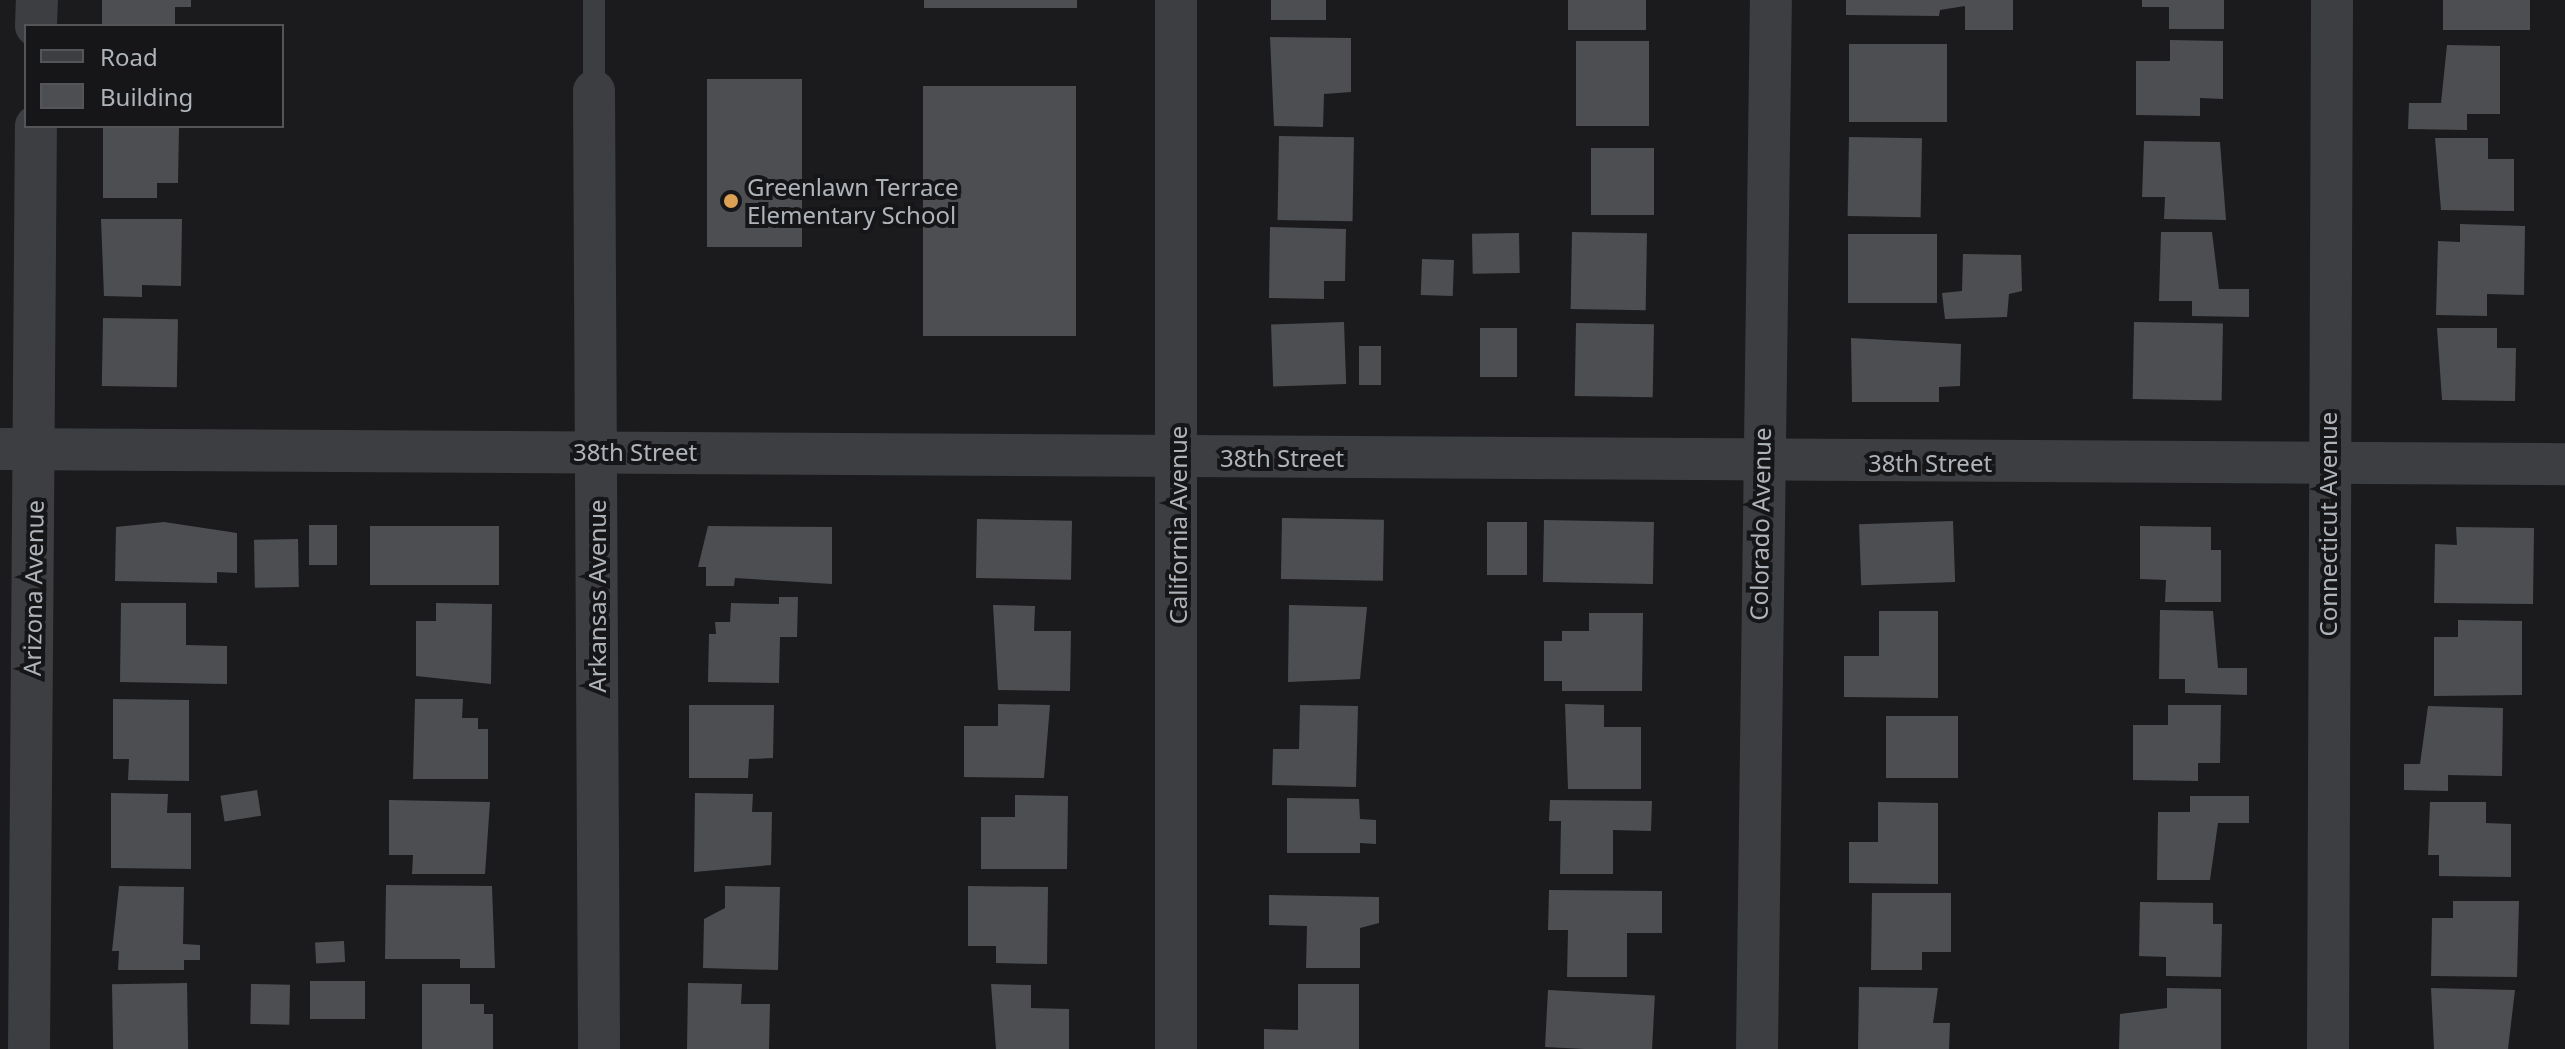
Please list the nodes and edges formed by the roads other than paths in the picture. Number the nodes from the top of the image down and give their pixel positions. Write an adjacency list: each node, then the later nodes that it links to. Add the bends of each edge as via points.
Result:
1 (37, 0): 6 (street)
2 (594, 0): 7 (lane, Arkansas Avenue)
3 (1176, 0): 11 (street, California Avenue)
4 (1771, 0): 12 (street, Colorado Avenue)
5 (2332, 0): 13 (street, Connecticut Avenue)
6 (36, 24)
7 (594, 91): 10 (street, Arkansas Avenue)
8 (36, 128): 9 (street, Arizona Avenue)
9 (17, 449): 10 (street, 38th Street); 15 (street, Arizona Avenue)
10 (597, 452): 11 (street, 38th Street); 16 (street, Arkansas Avenue)
11 (1178, 457): 12 (street, 38th Street); 17 (street, California Avenue)
12 (1760, 462): 13 (street, 38th Street); 18 (street, Colorado Avenue)
13 (2327, 464): 14 (street, 38th Street); 19 (street, Connecticut Avenue)
14 (2565, 464)
15 (29, 1049)
16 (599, 1049)
17 (1176, 1049)
18 (1757, 1049)
19 (2328, 1049)

